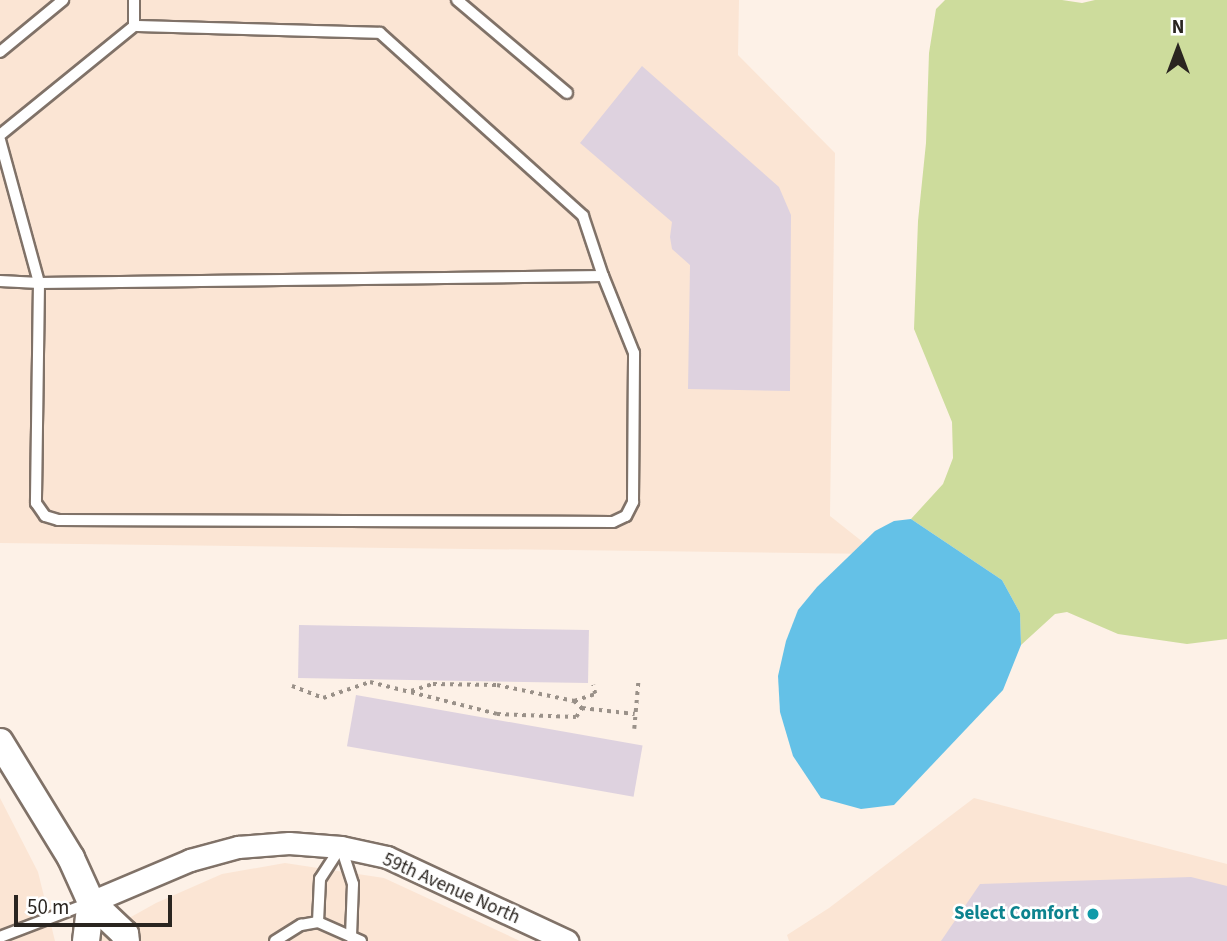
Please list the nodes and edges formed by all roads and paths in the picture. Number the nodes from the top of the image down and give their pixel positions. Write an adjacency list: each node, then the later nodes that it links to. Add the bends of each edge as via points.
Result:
1 (63, 0): 5 (lane)
2 (134, 0): 4 (lane)
3 (457, 0): 6 (lane)
4 (134, 26): 7 (lane); 8 (lane, via 380,33 583,216)
5 (0, 52)
6 (567, 93)
7 (0, 138): 10 (lane)
8 (603, 276): 10 (lane); 10 (lane, via 634,353 633,502 626,516 613,522 58,520 45,516 36,503)
9 (0, 281): 10 (lane)
10 (39, 283)
11 (638, 683): 17 (path)
12 (593, 685): 15 (path, via 595,694)
13 (292, 686): 14 (path, via 323,698 370,682)
14 (408, 692): 15 (path, via 433,684 497,685); 16 (path, via 497,714 576,717)
15 (574, 701): 16 (path)
16 (582, 708): 17 (path)
17 (635, 714): 18 (path)
18 (634, 729)
19 (0, 742): 21 (street, via 71,858)
20 (341, 847): 21 (street, 59th Avenue North, via 289,843 238,847 190,860); 22 (lane, via 320,879); 24 (lane, via 354,884); 28 (street, 59th Avenue North, via 387,858)
21 (91, 902): 23 (lane); 25 (street); 26 (street, via 125,934)
22 (318, 922): 24 (lane); 27 (lane, via 300,925)
23 (0, 937)
24 (356, 939)
25 (86, 941)
26 (126, 941)
27 (275, 941)
28 (567, 941)

